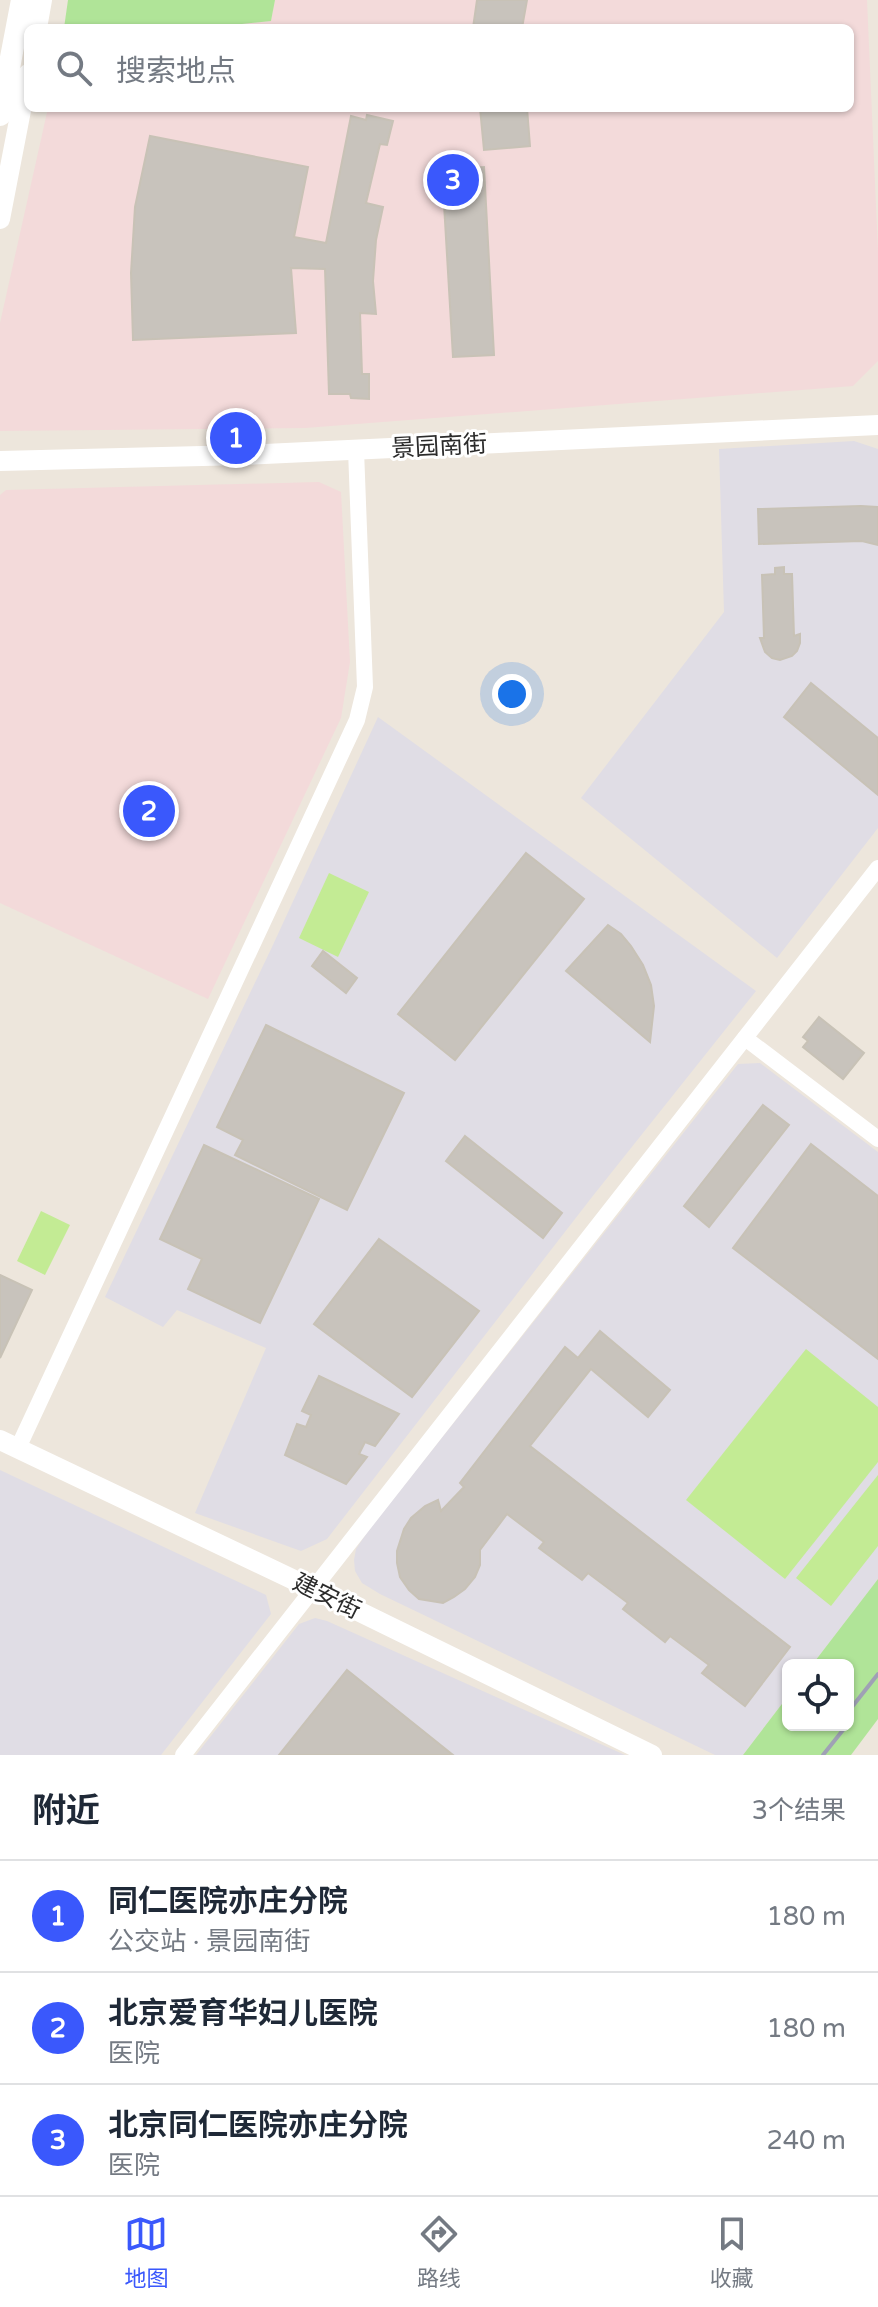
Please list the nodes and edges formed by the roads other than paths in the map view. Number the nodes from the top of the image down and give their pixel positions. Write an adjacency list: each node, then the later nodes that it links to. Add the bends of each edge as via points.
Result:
1 (22, 0): 5 (main road)
2 (42, 0): 3 (street)
3 (38, 24)
4 (24, 95): 6 (street)
5 (0, 115)
6 (0, 219)
7 (878, 425): 8 (street, 景园南街)
8 (356, 450): 9 (street, 景园南街); 13 (street, via 365,687 357,720)
9 (0, 461)
10 (878, 868): 11 (street)
11 (745, 1038): 12 (street); 14 (street)
12 (878, 1139)
13 (9, 1444): 14 (street, 建安街)
14 (313, 1589): 15 (street); 16 (street, 建安街)
15 (183, 1755)
16 (652, 1755)

